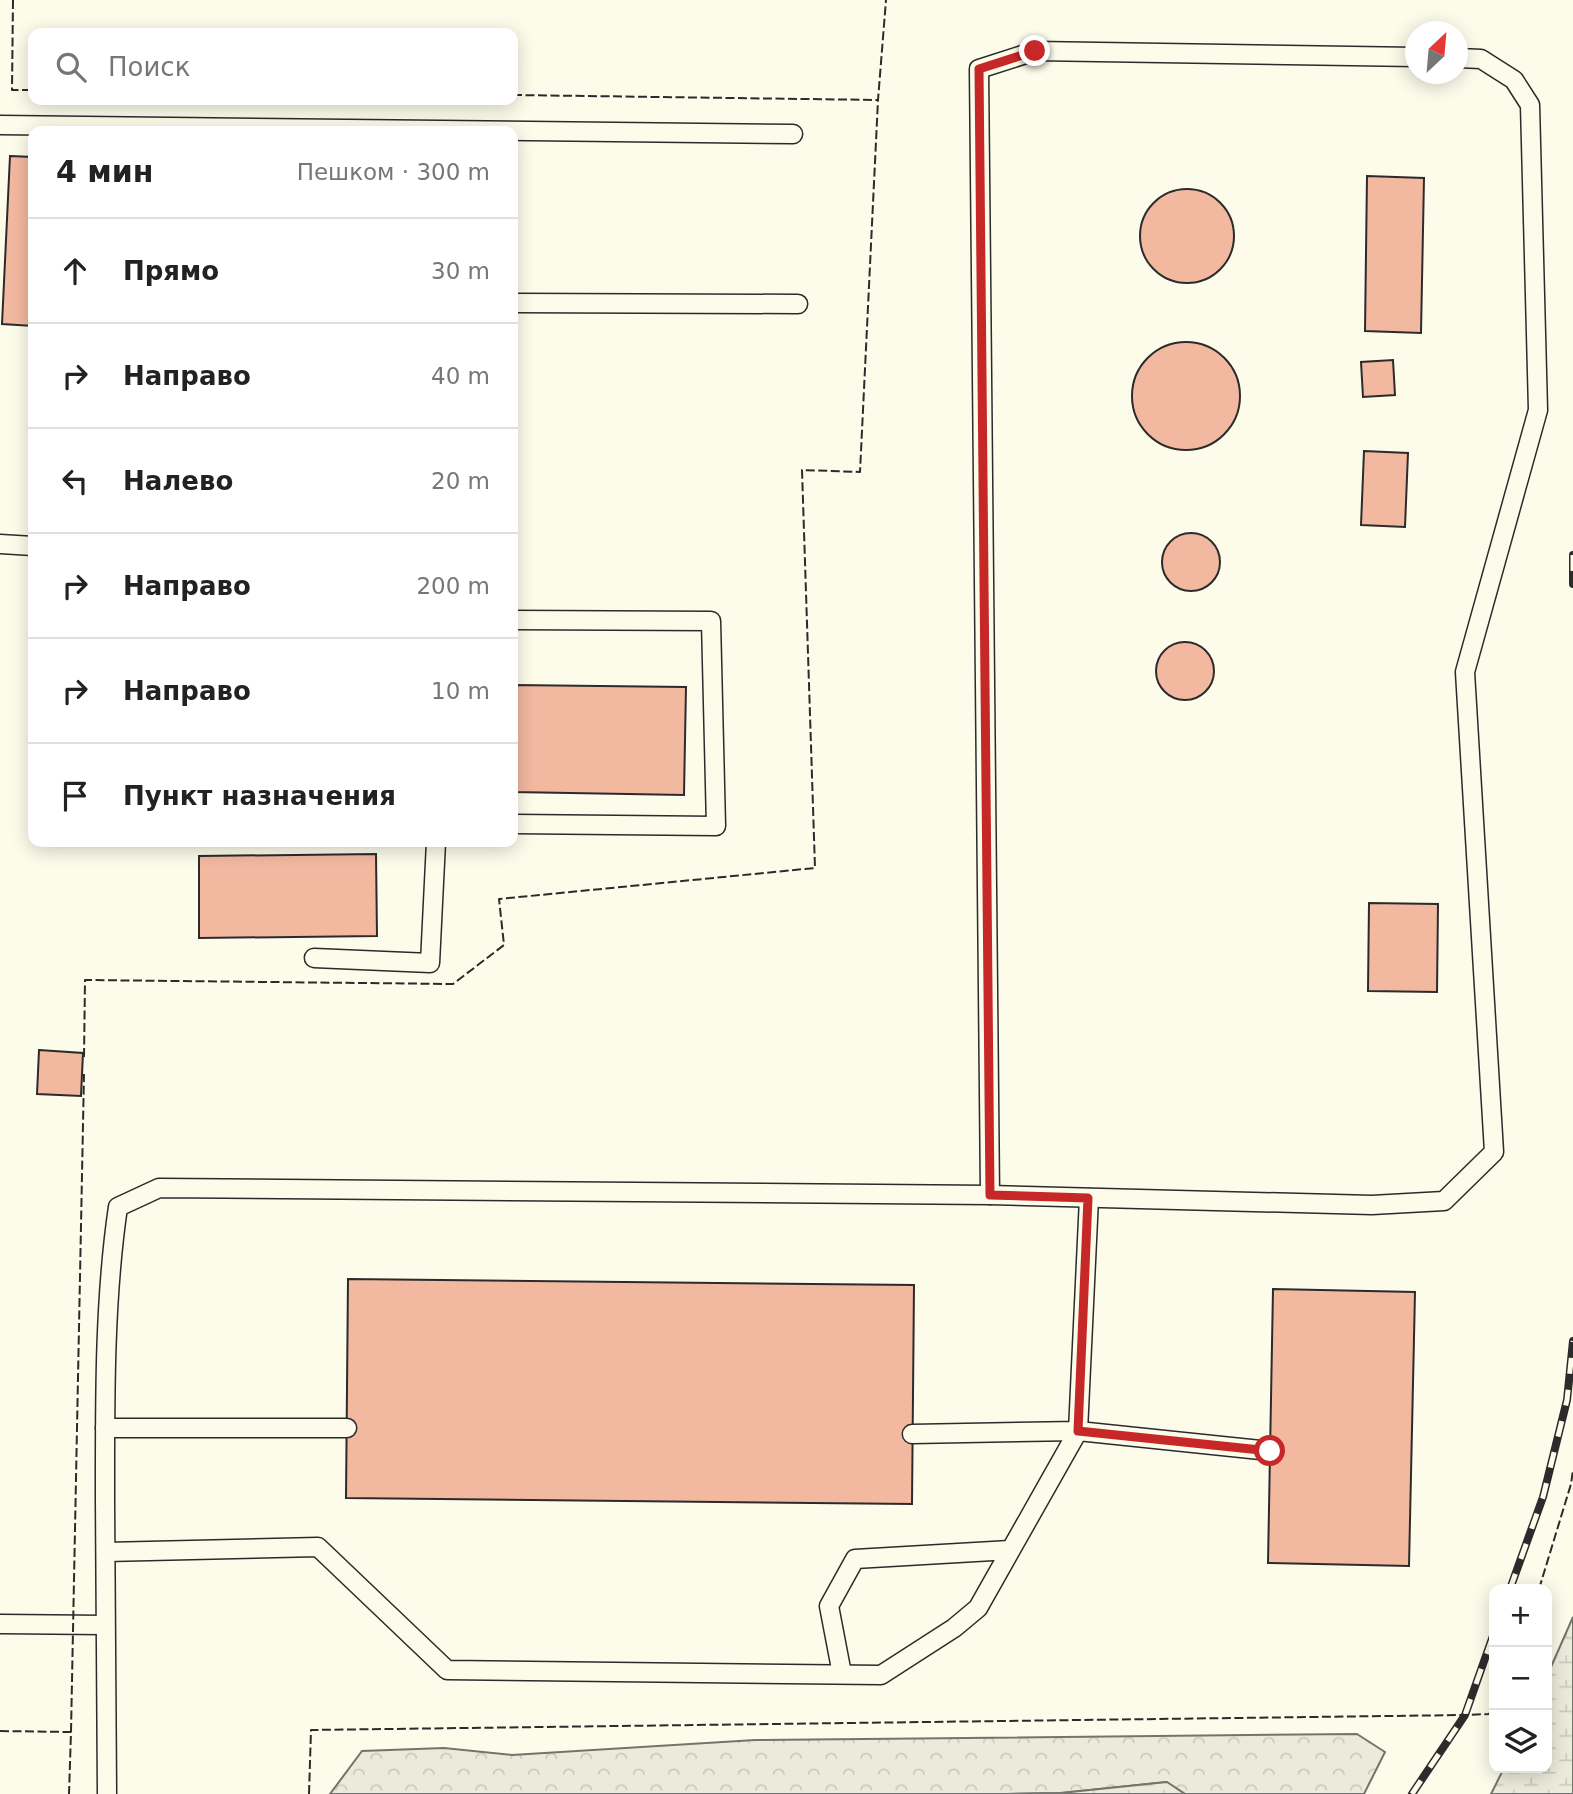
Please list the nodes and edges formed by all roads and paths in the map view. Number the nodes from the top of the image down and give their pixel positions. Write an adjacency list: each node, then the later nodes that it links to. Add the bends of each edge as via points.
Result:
1 (1405, 57): 15 (lane, via 1035,51 979,69)
2 (1468, 58): 16 (lane, via 1481,59 1514,80 1530,105 1538,410 1465,672 1494,1152 1444,1201 1372,1205)
3 (0, 125): 4 (lane)
4 (28, 127)
5 (518, 132): 6 (lane)
6 (793, 134)
7 (518, 303): 8 (lane)
8 (798, 304)
9 (0, 544): 10 (lane)
10 (28, 546)
11 (518, 620): 12 (lane, via 711,621 716,826)
12 (518, 824)
13 (436, 847): 14 (lane, via 430,963)
14 (314, 958)
15 (990, 1195): 16 (lane); 18 (lane, via 159,1188 118,1207 112,1247)
16 (1088, 1198): 19 (lane)
17 (347, 1428): 18 (lane)
18 (105, 1429): 23 (lane)
19 (1078, 1431): 20 (lane); 21 (lane); 22 (lane)
20 (912, 1434)
21 (1270, 1451)
22 (1010, 1550): 26 (lane, via 978,1608 954,1628 881,1675); 26 (lane, via 855,1559 829,1606)
23 (106, 1552): 25 (lane); 26 (lane, via 318,1547 447,1670)
24 (0, 1624): 25 (lane)
25 (104, 1625): 27 (lane)
26 (842, 1674)
27 (107, 1794)

